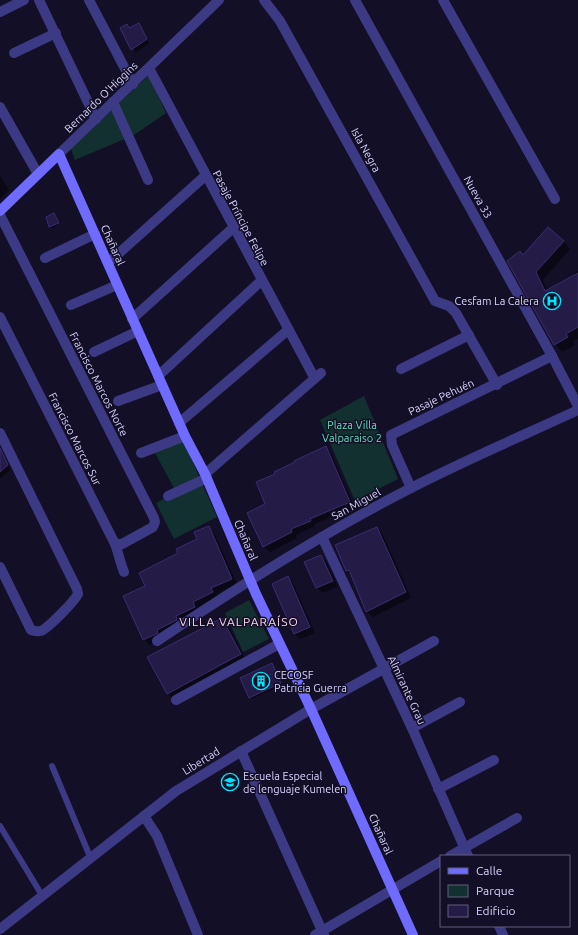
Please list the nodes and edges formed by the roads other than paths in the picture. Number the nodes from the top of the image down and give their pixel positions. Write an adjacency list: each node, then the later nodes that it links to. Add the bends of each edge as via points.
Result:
1 (24, 0): 8 (street)
2 (39, 0): 9 (street)
3 (89, 0): 12 (street)
4 (218, 0): 11 (street, Bernardo O'Higgins)
5 (264, 0): 35 (street, Isla Negra, via 280,21 435,300 449,306 456,313)
6 (355, 0): 37 (street, Nueva 33)
7 (443, 0): 21 (street)
8 (0, 12)
9 (56, 33): 10 (street); 15 (street)
10 (14, 53)
11 (149, 68): 12 (street, Bernardo O'Higgins); 19 (street, Pasaje Príncipe Felipe)
12 (132, 84): 13 (street, Bernardo O'Higgins)
13 (113, 102): 15 (street, Bernardo O'Higgins); 20 (street)
14 (0, 107): 16 (street)
15 (96, 119): 17 (street, Bernardo O'Higgins)
16 (3, 122): 18 (street)
17 (59, 154): 18 (street, Bernardo O'Higgins); 25 (street, Chañaral)
18 (38, 174): 22 (street, Bernardo O'Higgins)
19 (205, 176): 24 (street, Pasaje Príncipe Felipe); 27 (street)
20 (148, 180)
21 (555, 199)
22 (0, 211)
23 (0, 215): 52 (street, Francisco Marcos Norte, via 154,518 153,527 122,544)
24 (233, 228): 28 (street, Pasaje Príncipe Felipe); 32 (street)
25 (95, 234): 26 (street); 27 (street, Chañaral)
26 (45, 258)
27 (108, 263): 29 (street, Chañaral)
28 (262, 281): 33 (street, Pasaje Príncipe Felipe); 39 (street)
29 (118, 285): 30 (street); 32 (street, Chañaral)
30 (71, 305)
31 (0, 317): 52 (street, Francisco Marcos Sur)
32 (132, 319): 34 (street, Chañaral)
33 (288, 330): 44 (street); 48 (street, Pasaje Príncipe Felipe, via 318,375)
34 (138, 331): 36 (street); 39 (street, Chañaral)
35 (469, 335): 38 (street); 40 (street)
36 (94, 352)
37 (552, 356): 40 (street, Pasaje Pehuén); 42 (street, Nueva 33)
38 (401, 369)
39 (160, 380): 41 (street); 44 (street, Chañaral)
40 (496, 385): 49 (street, Pasaje Pehuén, via 391,435 392,444)
41 (118, 401)
42 (578, 406)
43 (578, 410): 49 (street, San Miguel)
44 (179, 423): 46 (street, Chañaral)
45 (0, 433): 53 (street, via 78,594 42,630 35,632 31,630)
46 (185, 436): 47 (street); 48 (street, Chañaral)
47 (141, 453)
48 (206, 476): 50 (street); 55 (street, Chañaral)
49 (411, 488): 51 (street, San Miguel)
50 (168, 496)
51 (322, 536): 55 (street, San Miguel); 59 (street, Almirante Grau)
52 (117, 544): 54 (street, Francisco Marcos Sur, via 117,554)
53 (0, 567)
54 (124, 572)
55 (251, 580): 56 (street, San Miguel); 58 (street, Chañaral)
56 (157, 641)
57 (434, 641): 59 (street, Libertad)
58 (279, 644): 60 (street); 62 (street, Chañaral)
59 (384, 669): 62 (street, Libertad); 63 (street, Almirante Grau)
60 (176, 700)
61 (460, 702): 63 (street)
62 (311, 709): 64 (street, Libertad); 75 (street, Chañaral)
63 (412, 728): 67 (street, Almirante Grau)
64 (241, 751): 68 (street, Libertad, via 176,791); 78 (street)
65 (494, 760): 67 (street)
66 (52, 766): 73 (lane)
67 (438, 789): 71 (street, Almirante Grau)
68 (144, 816): 73 (street, Libertad); 79 (street, via 157,836)
69 (517, 818): 71 (street)
70 (0, 826): 76 (lane)
71 (466, 852): 72 (street)
72 (454, 855)
73 (92, 859): 76 (street, Libertad)
74 (440, 862): 75 (street)
75 (393, 890): 78 (street); 80 (street, Chañaral)
76 (43, 897): 77 (street, Libertad)
77 (0, 929)
78 (320, 933)
79 (198, 935)
80 (413, 935)

